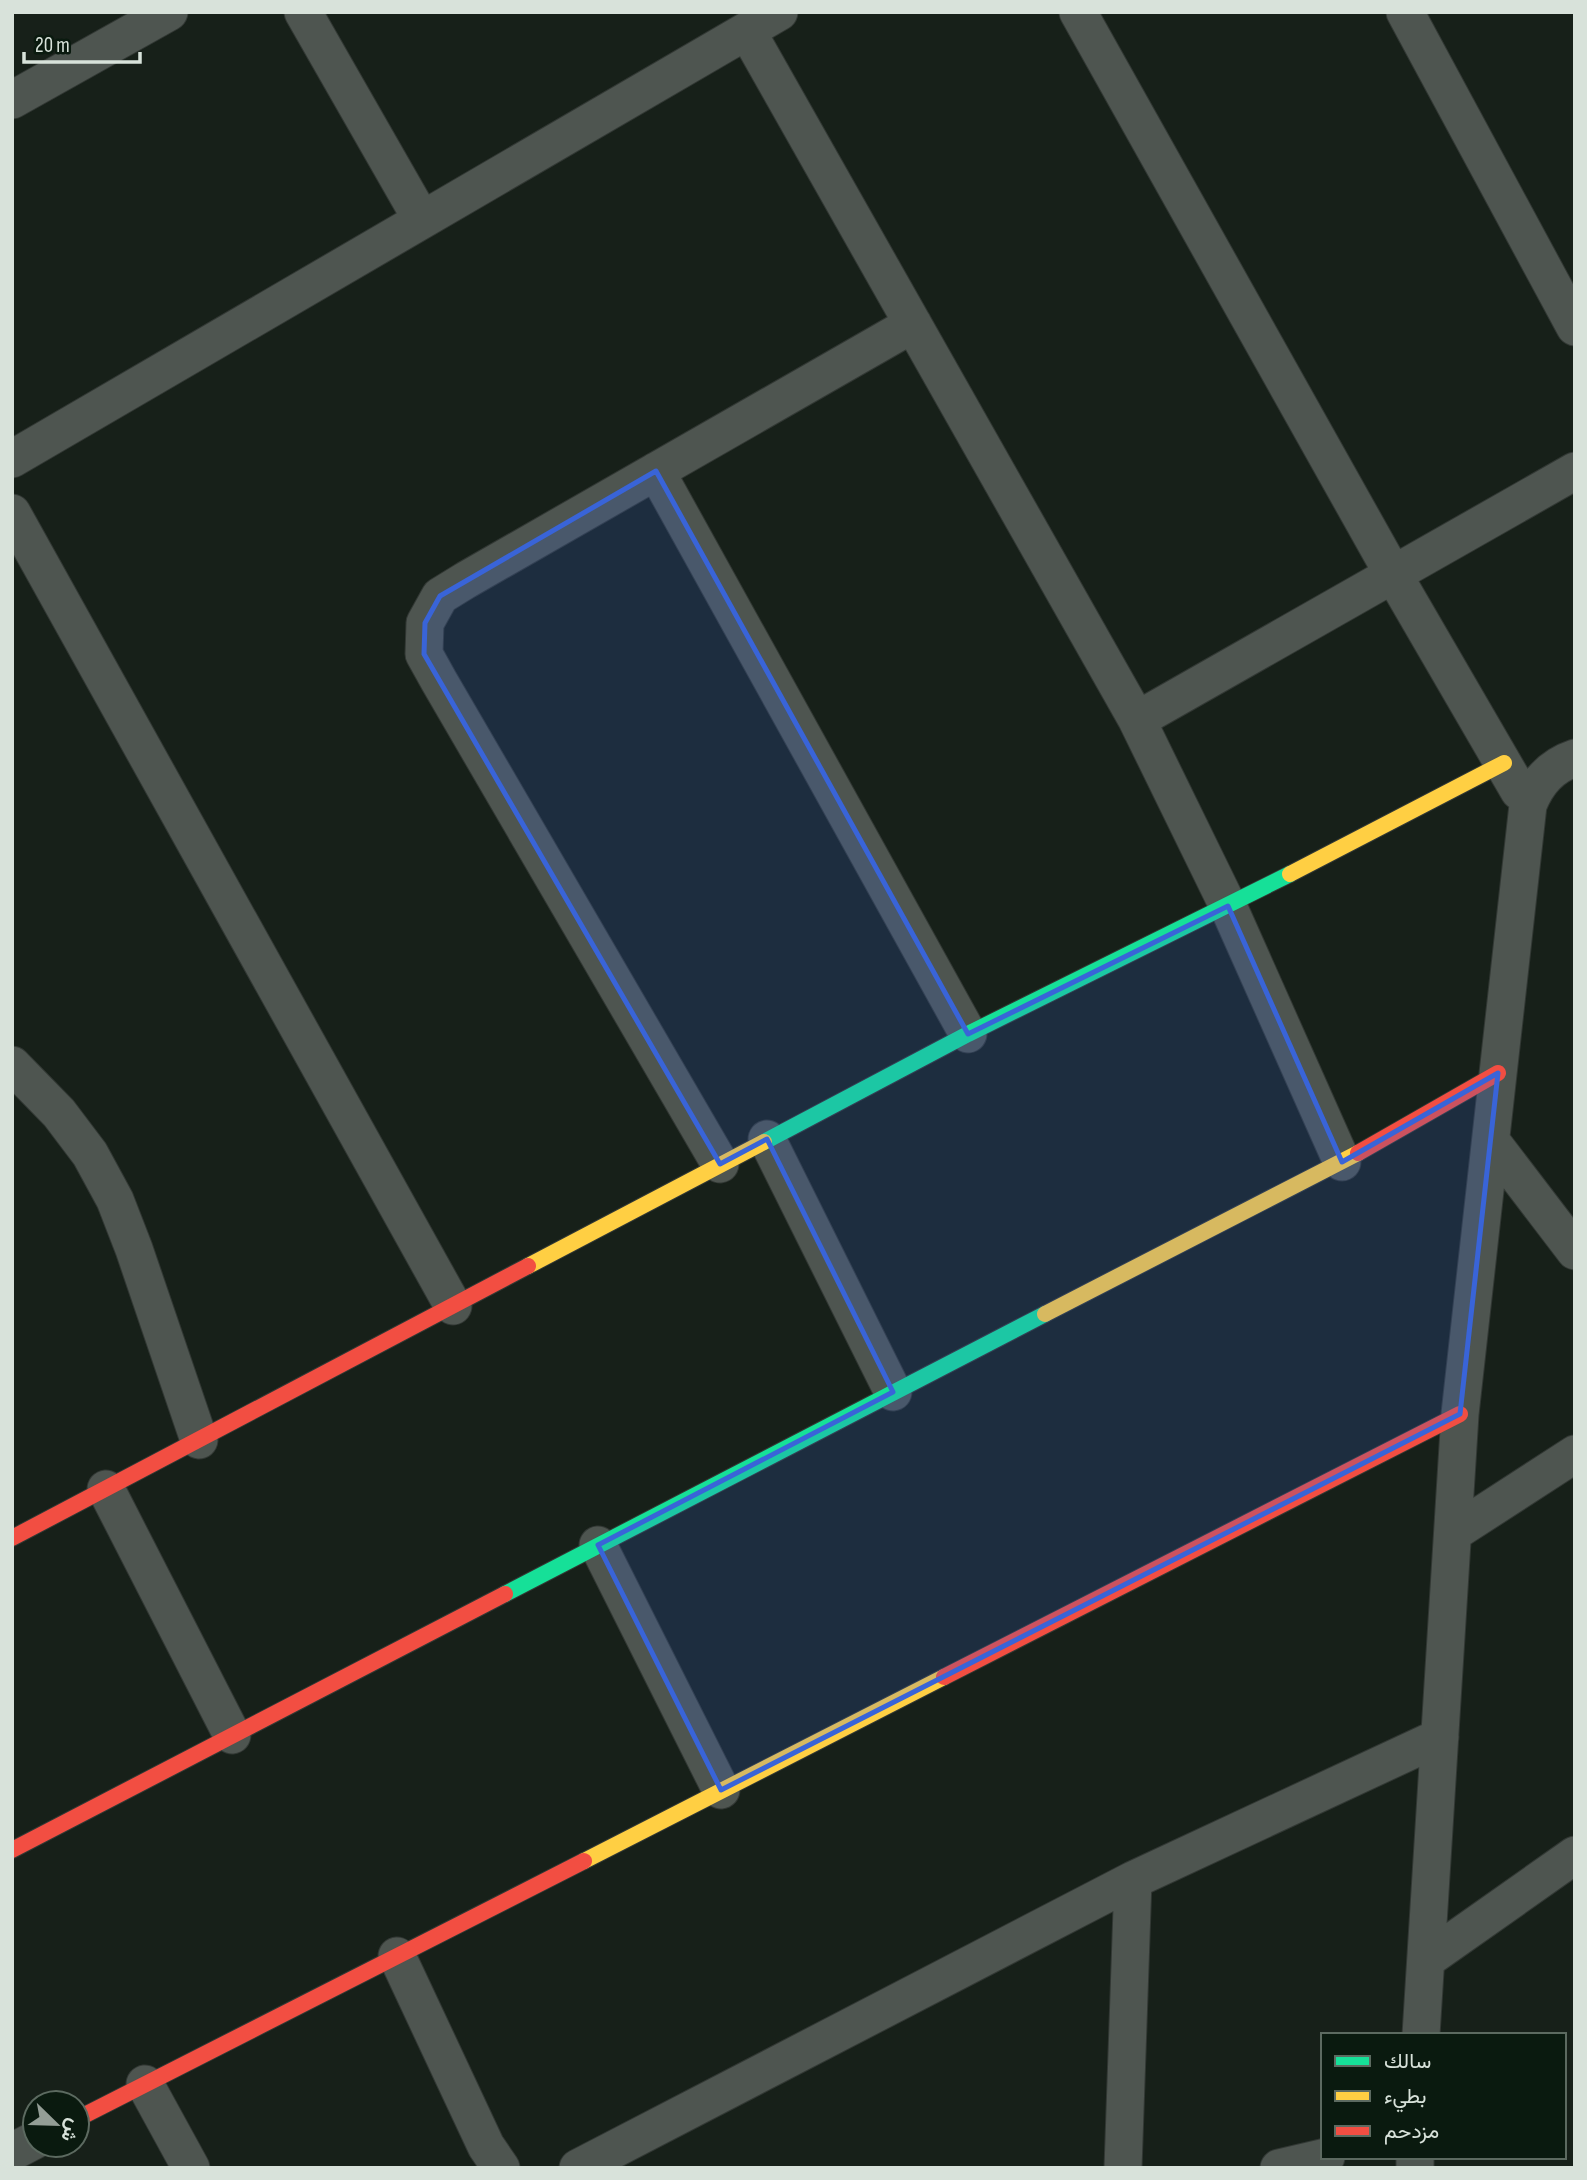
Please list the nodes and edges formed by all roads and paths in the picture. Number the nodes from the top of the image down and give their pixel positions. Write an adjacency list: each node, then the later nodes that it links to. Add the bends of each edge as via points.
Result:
1 (303, 12): 8 (street)
2 (779, 12): 6 (street)
3 (1078, 12): 15 (street)
4 (1405, 12): 10 (street)
5 (146, 18): 7 (street)
6 (747, 31): 8 (street); 9 (street)
7 (12, 100)
8 (422, 220): 11 (street)
9 (913, 324): 12 (street); 16 (street)
10 (1575, 327)
11 (12, 459)
12 (656, 471): 21 (street); 27 (street, via 440,596 425,623 424,654)
13 (1575, 471): 15 (street)
14 (12, 513): 29 (street)
15 (1393, 574): 16 (street); 18 (street)
16 (1137, 720): 20 (street)
17 (1575, 758): 19 (street, via 1550,771 1536,786)
18 (1504, 764): 19 (street); 20 (street)
19 (1528, 805): 23 (street)
20 (1228, 906): 21 (street); 26 (street)
21 (968, 1034): 24 (street)
22 (12, 1065): 32 (street, via 59,1113 90,1154 115,1200)
23 (1498, 1073): 25 (street); 26 (street)
24 (767, 1139): 27 (street); 30 (street)
25 (1491, 1141): 28 (street); 31 (street)
26 (1342, 1162): 30 (street)
27 (720, 1164): 29 (street)
28 (1575, 1251)
29 (453, 1306): 32 (street)
30 (893, 1392): 37 (street)
31 (1460, 1414): 35 (street); 40 (street)
32 (199, 1440): 34 (street)
33 (1575, 1454): 35 (street)
34 (106, 1489): 36 (street); 38 (street)
35 (1453, 1533): 39 (street)
36 (12, 1538)
37 (598, 1545): 38 (street); 40 (street)
38 (232, 1735): 41 (street)
39 (1440, 1737): 43 (street); 45 (street)
40 (721, 1790): 44 (street)
41 (12, 1850)
42 (1575, 1855): 45 (street)
43 (1133, 1880): 52 (street); 53 (street)
44 (397, 1956): 47 (street); 51 (street, via 486,2146)
45 (1426, 1960): 46 (street)
46 (1421, 2033)
47 (145, 2084): 48 (street); 50 (street)
48 (91, 2112)
49 (1321, 2158): 54 (street)
50 (191, 2168)
51 (501, 2168)
52 (578, 2168)
53 (1123, 2168)
54 (1279, 2168)

